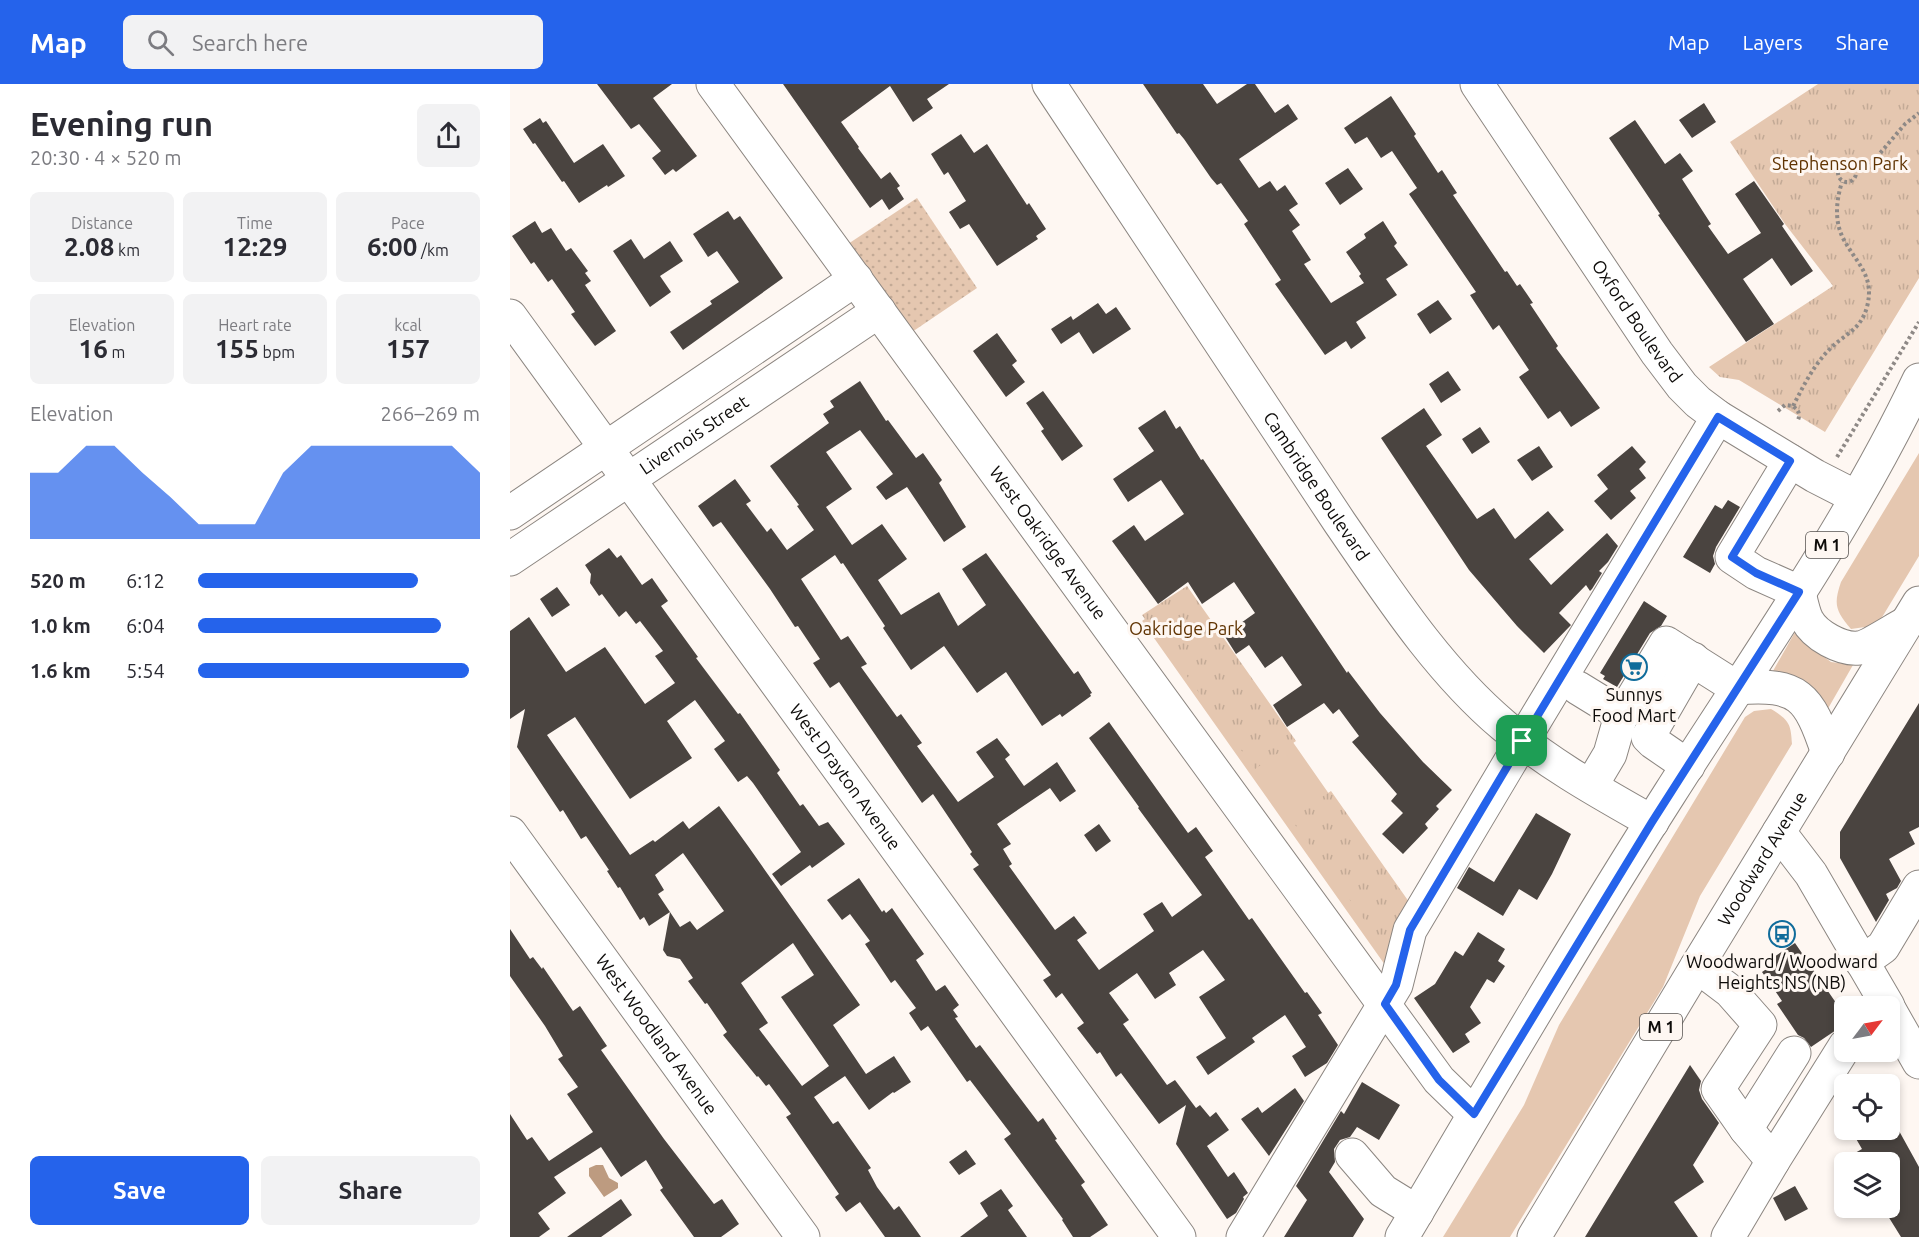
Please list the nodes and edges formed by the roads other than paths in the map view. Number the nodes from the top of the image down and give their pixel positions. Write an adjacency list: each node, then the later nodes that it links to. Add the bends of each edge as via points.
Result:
1 (713, 84): 4 (street, West Oakridge Avenue)
2 (1049, 84): 22 (street, Cambridge Boulevard, via 1390,595 1443,665)
3 (1477, 84): 8 (street, Oxford Boulevard, via 1657,353 1682,386)
4 (856, 279): 5 (street, West Oakridge Avenue); 9 (street)
5 (879, 311): 11 (street, Livernois Street); 33 (street, West Oakridge Avenue)
6 (510, 316): 9 (street, West Drayton Avenue)
7 (1919, 380): 12 (street, M 1)
8 (1718, 417): 10 (street, Oxford Boulevard); 22 (street)
9 (606, 448): 11 (street, West Drayton Avenue); 13 (street)
10 (1802, 468): 12 (street, Oxford Boulevard); 15 (street, via 1732,557 1756,573)
11 (629, 480): 14 (street, Livernois Street); 48 (street, West Drayton Avenue)
12 (1856, 497): 15 (street, M 1)
13 (510, 513)
14 (510, 559)
15 (1799, 592): 16 (street, via 1807,620 1820,634 1848,647 1860,648); 19 (street, M 1)
16 (1912, 614): 23 (street, Woodward Avenue / M 1)
17 (1687, 669): 19 (street); 20 (street, via 1666,643); 21 (street)
18 (1578, 688): 20 (street)
19 (1737, 688): 23 (street, via 1774,686 1790,692 1805,703 1817,720); 24 (street, M 1)
20 (1621, 717): 21 (street); 25 (street, via 1610,754)
21 (1648, 737): 24 (street)
22 (1522, 741): 25 (street, Cambridge Boulevard); 33 (street, via 1410,930 1396,985)
23 (1828, 753): 27 (street, Woodward Avenue / M 1)
24 (1688, 766): 26 (street, M 1)
25 (1591, 786): 26 (street, Cambridge Boulevard)
26 (1652, 822): 40 (street, M 1)
27 (1779, 832): 30 (street, via 1811,874); 31 (street, Woodward Avenue / M 1)
28 (510, 833): 47 (street, West Woodland Avenue)
29 (1919, 887): 30 (street, via 1884,947)
30 (1862, 962): 32 (street)
31 (1697, 966): 34 (street, via 1730,991); 49 (street, Woodward Avenue / M 1)
32 (1881, 996)
33 (1385, 1004): 40 (street, West Oakridge Avenue, via 1439,1080); 46 (street)
34 (1760, 1025): 36 (street); 41 (street, via 1718,1089)
35 (1900, 1029): 39 (street)
36 (1794, 1053): 37 (street); 41 (street)
37 (1834, 1058)
38 (1835, 1062): 43 (street)
39 (1919, 1062)
40 (1474, 1114): 44 (street, M 1)
41 (1746, 1129): 43 (street)
42 (1353, 1155): 44 (street)
43 (1773, 1161): 45 (street)
44 (1409, 1225)
45 (1742, 1229)
46 (1249, 1234)
47 (803, 1237)
48 (1179, 1237)
49 (1534, 1237)

